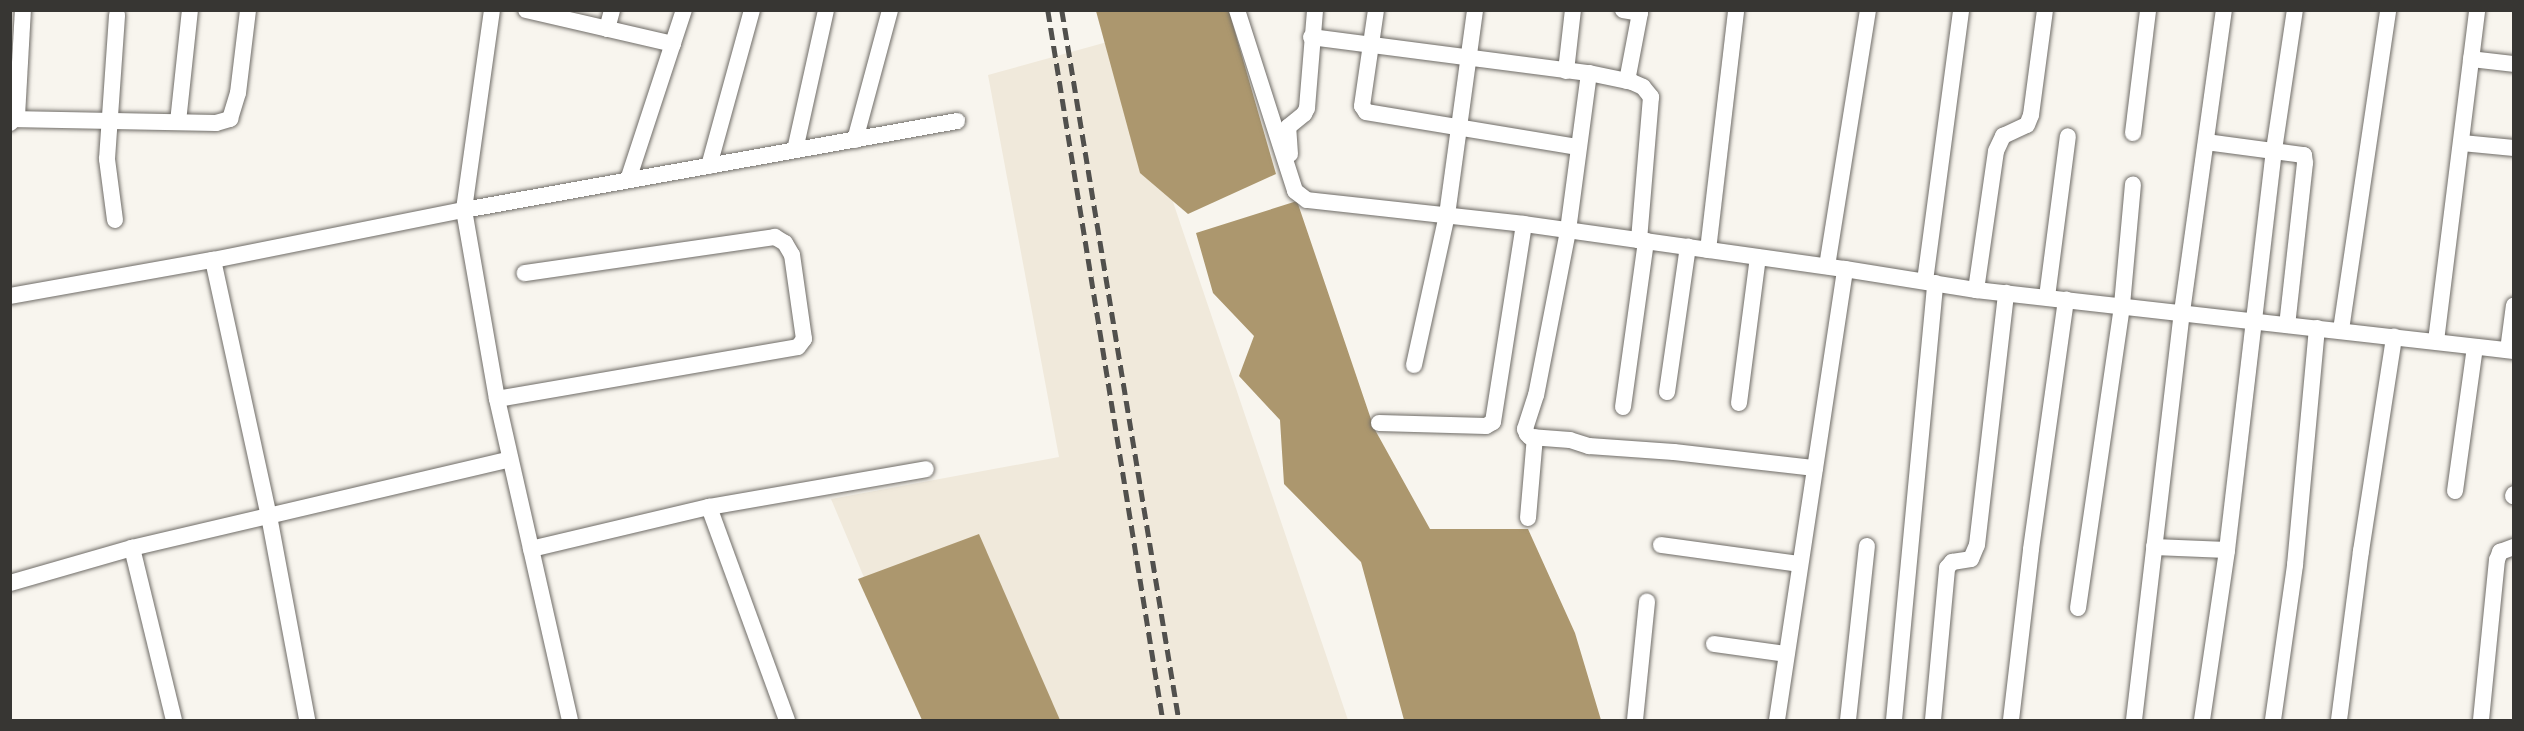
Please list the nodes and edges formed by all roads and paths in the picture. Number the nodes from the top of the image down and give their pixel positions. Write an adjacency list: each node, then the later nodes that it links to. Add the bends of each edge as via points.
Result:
1 (23, 10): 37 (street)
2 (190, 10): 40 (street)
3 (248, 10): 40 (street, via 234,114 216,123)
4 (492, 10): 55 (street)
5 (526, 10): 27 (street)
6 (612, 10): 27 (street)
7 (684, 10): 29 (street)
8 (752, 10): 51 (street)
9 (826, 10): 49 (street)
10 (890, 10): 44 (street)
11 (1238, 10): 53 (street)
12 (1315, 10): 28 (street)
13 (1376, 10): 30 (street)
14 (1475, 10): 31 (street)
15 (1573, 10): 34 (street)
16 (1736, 10): 62 (street)
17 (1868, 10): 65 (street)
18 (1961, 10): 68 (street)
19 (2045, 10): 69 (street, via 2031,115 2027,125 2003,136 1996,151)
20 (2148, 10): 42 (street)
21 (2224, 10): 45 (street)
22 (2295, 10): 50 (street)
23 (2388, 10): 80 (street)
24 (2477, 10): 32 (street)
25 (1634, 11): 36 (street)
26 (117, 15): 38 (street)
27 (607, 29): 29 (street)
28 (1311, 37): 30 (street); 53 (street, via 1306,110 1288,127)
29 (673, 44): 52 (street)
30 (1370, 45): 31 (street); 41 (street, via 1362,106 1366,112)
31 (1469, 58): 34 (street); 41 (street)
32 (2471, 59): 33 (street); 46 (street)
33 (2514, 64)
34 (1566, 70): 35 (street)
35 (1589, 73): 36 (street); 47 (street)
36 (1627, 81): 60 (street, via 1643,87 1651,97)
37 (12, 120): 38 (street)
38 (108, 121): 40 (street); 57 (street, via 107,159)
39 (957, 121): 44 (street)
40 (178, 122)
41 (1459, 128): 47 (street); 56 (street)
42 (2133, 133)
43 (2068, 136): 72 (street)
44 (855, 140): 49 (street)
45 (2206, 142): 50 (street); 76 (street)
46 (2462, 143): 48 (street); 82 (street)
47 (1578, 147): 59 (street)
48 (2514, 148)
49 (795, 150): 51 (street)
50 (2274, 150): 77 (street); 78 (street, via 2299,152 2305,158)
51 (709, 166): 52 (street)
52 (628, 180): 55 (street)
53 (1292, 182): 56 (street, via 1298,195 1307,200)
54 (2133, 184): 74 (street)
55 (464, 210): 64 (street); 87 (street)
56 (1448, 215): 58 (street); 85 (street)
57 (115, 220)
58 (1524, 224): 59 (street); 90 (street, via 1493,422 1486,426)
59 (1568, 231): 60 (street); 91 (street, via 1536,395 1525,429 1530,437)
60 (1643, 241): 61 (street); 89 (street)
61 (1688, 247): 62 (street); 86 (street)
62 (1708, 250): 63 (street)
63 (1758, 257): 65 (street); 88 (street)
64 (213, 260): 71 (street); 97 (street)
65 (1827, 266): 66 (street)
66 (1845, 269): 68 (street); 93 (street)
67 (525, 273): 87 (street, via 775,237 785,243 792,255 804,339 798,347)
68 (1930, 282): 69 (street); 119 (street)
69 (1976, 290): 70 (street)
70 (2006, 293): 72 (street); 120 (street, via 1977,545 1971,559 1952,562 1947,568)
71 (10, 296)
72 (2047, 297): 73 (street)
73 (2066, 300): 74 (street); 121 (street)
74 (2122, 305): 76 (street); 109 (street)
75 (2514, 305): 84 (street)
76 (2182, 312): 77 (street); 101 (street)
77 (2252, 321): 78 (street); 105 (street)
78 (2287, 325): 79 (street)
79 (2317, 328): 80 (street); 124 (street, via 2295,565)
80 (2341, 330): 81 (street)
81 (2394, 337): 82 (street); 125 (street)
82 (2436, 341): 83 (street)
83 (2475, 347): 84 (street); 95 (street)
84 (2511, 351)
85 (1414, 365)
86 (1667, 393)
87 (497, 399): 92 (street)
88 (1738, 403)
89 (1623, 407)
90 (1379, 423)
91 (1535, 437): 93 (street, via 1589,446); 98 (street)
92 (510, 459): 97 (street); 104 (street)
93 (1815, 468): 106 (street)
94 (926, 469): 96 (street)
95 (2455, 492)
96 (709, 507): 104 (street); 115 (street)
97 (269, 516): 103 (street); 113 (street)
98 (1528, 518)
99 (1660, 545): 106 (street)
100 (1867, 546): 118 (street)
101 (2154, 547): 105 (street); 122 (street)
102 (2514, 547): 126 (street, via 2500,552 2497,560)
103 (132, 548): 107 (street); 112 (street)
104 (531, 549): 114 (street)
105 (2227, 550): 123 (street)
106 (1800, 564): 111 (street)
107 (10, 583)
108 (1647, 602): 116 (street)
109 (2078, 608)
110 (1714, 644): 111 (street)
111 (1786, 654): 117 (street)
112 (174, 720)
113 (307, 720)
114 (570, 720)
115 (788, 720)
116 (1635, 720)
117 (1777, 720)
118 (1848, 720)
119 (1894, 720)
120 (1933, 720)
121 (2011, 720)
122 (2134, 720)
123 (2202, 720)
124 (2273, 720)
125 (2339, 720)
126 (2481, 720)

